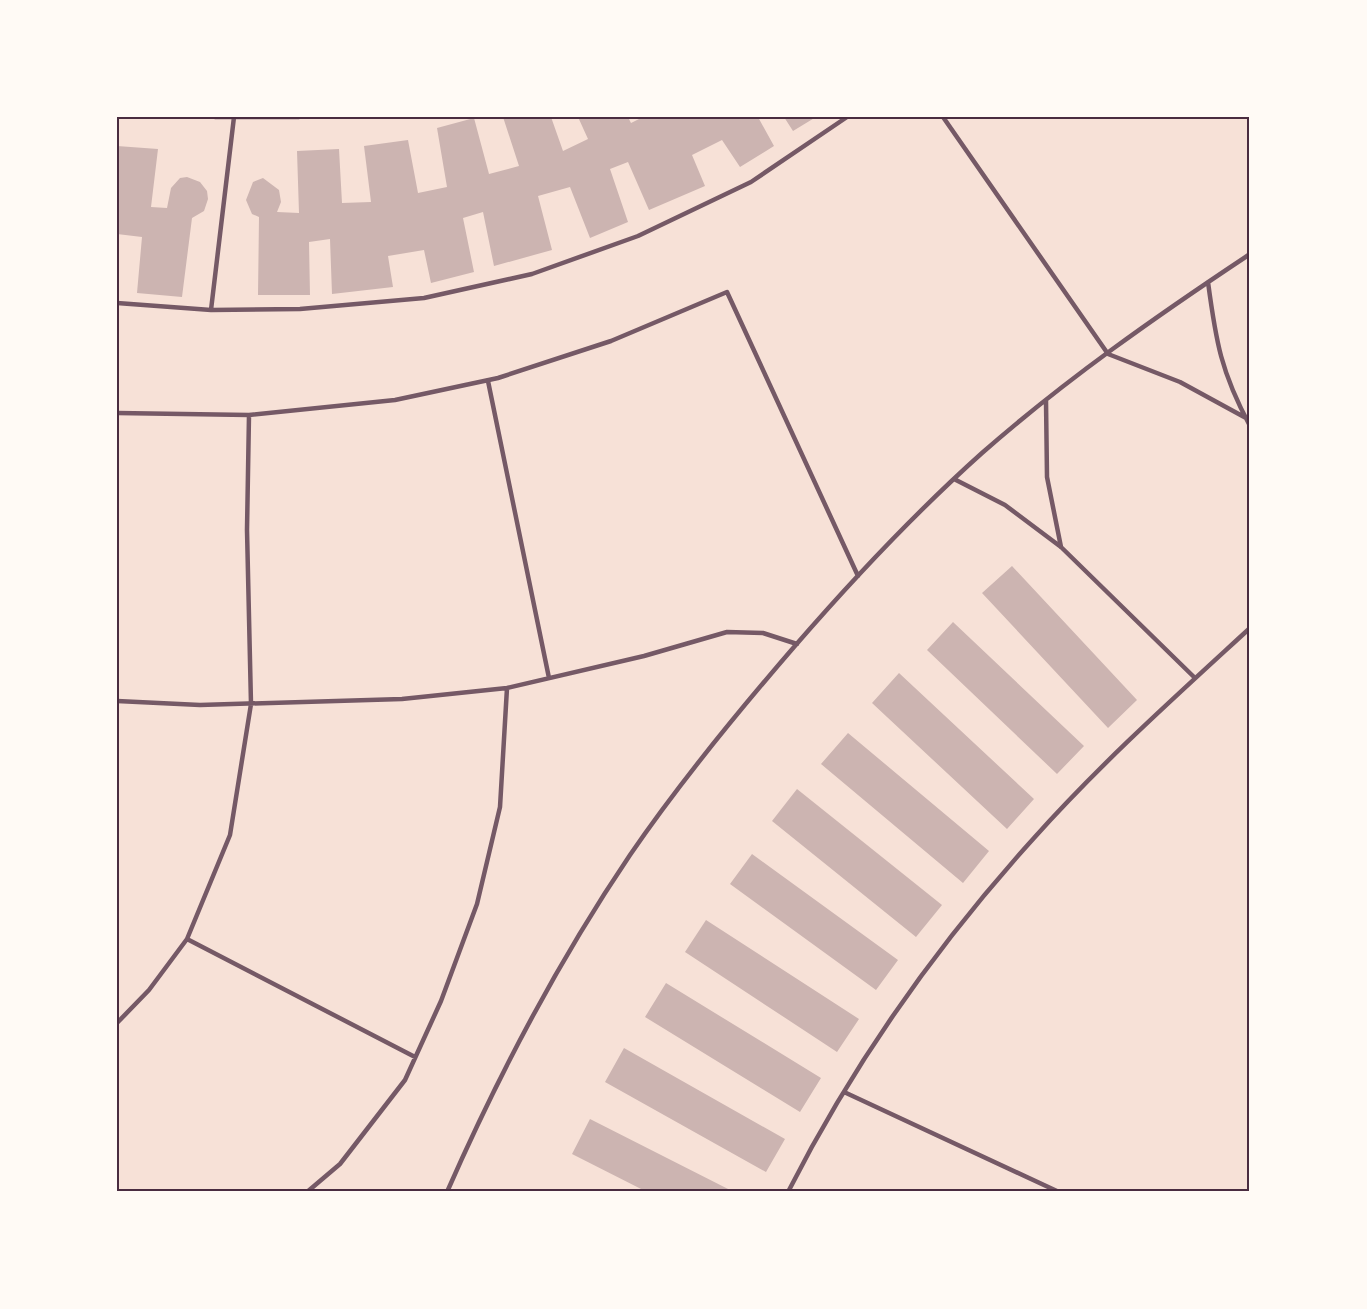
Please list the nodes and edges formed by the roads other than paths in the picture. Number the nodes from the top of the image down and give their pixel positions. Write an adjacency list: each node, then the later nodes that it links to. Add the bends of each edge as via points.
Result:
1 (215, 117): 2 (lane)
2 (234, 117): 3 (lane); 9 (lane)
3 (298, 117)
4 (848, 117): 9 (lane, via 751,182 638,236 532,274 424,298 300,309)
5 (943, 117): 10 (lane)
6 (1250, 254): 7 (lane)
7 (1208, 282): 10 (lane); 15 (lane, via 1219,355)
8 (117, 303): 9 (lane)
9 (211, 310)
10 (1108, 354): 12 (lane); 15 (lane, via 1180,382)
11 (488, 381): 14 (lane, via 395,400); 19 (lane, via 611,341 727,292); 22 (lane)
12 (1046, 401): 17 (lane); 18 (lane, via 1047,477)
13 (117, 413): 14 (lane)
14 (249, 415): 26 (lane)
15 (1246, 418): 16 (lane)
16 (1250, 426)
17 (954, 479): 18 (lane, via 1005,505); 19 (lane)
18 (1061, 547): 23 (lane)
19 (858, 576): 21 (lane)
20 (1250, 628): 23 (lane)
21 (797, 644): 22 (lane, via 763,633 727,632); 32 (lane, via 680,786 610,886 519,1046)
22 (549, 678): 24 (lane)
23 (1195, 678): 30 (lane, via 1068,802 1003,874 925,974)
24 (507, 688): 26 (lane, via 402,699); 29 (lane, via 500,807 477,904)
25 (117, 701): 26 (lane)
26 (251, 704): 27 (lane, via 230,835)
27 (187, 939): 28 (lane, via 149,990); 29 (lane)
28 (117, 1023)
29 (416, 1057): 31 (lane, via 405,1080 340,1164)
30 (844, 1092): 33 (lane); 34 (lane)
31 (307, 1192)
32 (447, 1192)
33 (788, 1192)
34 (1059, 1192)

